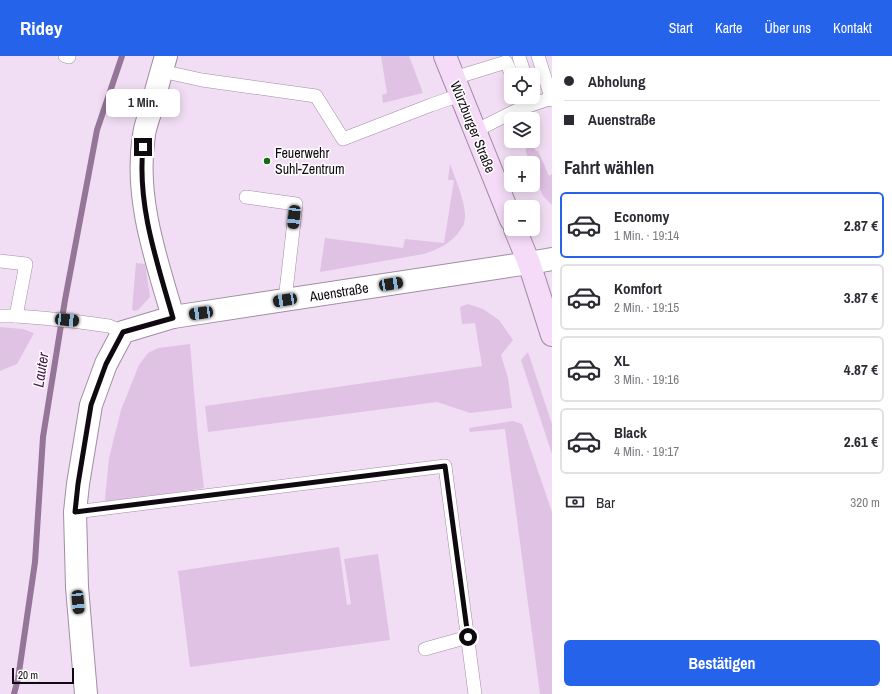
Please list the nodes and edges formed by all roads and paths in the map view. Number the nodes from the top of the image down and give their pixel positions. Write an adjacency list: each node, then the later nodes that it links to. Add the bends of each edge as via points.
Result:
1 (444, 56): 8 (main road, Würzburger Straße)
2 (538, 56): 9 (lane)
3 (521, 57): 4 (lane); 7 (lane)
4 (506, 62): 6 (lane); 8 (lane)
5 (164, 64): 8 (lane, via 202,80 316,96 343,139 431,105); 22 (street, via 144,134 142,182 147,224)
6 (509, 68)
7 (523, 68)
8 (457, 87): 12 (main road, Würzburger Straße)
9 (552, 99): 10 (lane)
10 (540, 100)
11 (523, 104): 12 (lane)
12 (475, 131): 14 (main road, Würzburger Straße)
13 (246, 197): 19 (lane, via 296,204)
14 (504, 203)
15 (518, 236): 18 (main road)
16 (552, 259): 18 (street, Auenstraße)
17 (0, 261): 21 (lane, via 26,264)
18 (529, 263): 19 (street, Auenstraße); 24 (main road)
19 (285, 300): 22 (street, Auenstraße)
20 (0, 316): 21 (lane)
21 (16, 316): 23 (lane, via 109,326)
22 (173, 318): 23 (street, Auenstraße)
23 (123, 332): 25 (street, via 106,364 91,405)
24 (552, 335)
25 (75, 512): 26 (lane, via 445,466); 28 (street, via 77,587)
26 (468, 637): 27 (lane); 29 (lane)
27 (425, 649)
28 (86, 694)
29 (475, 694)

